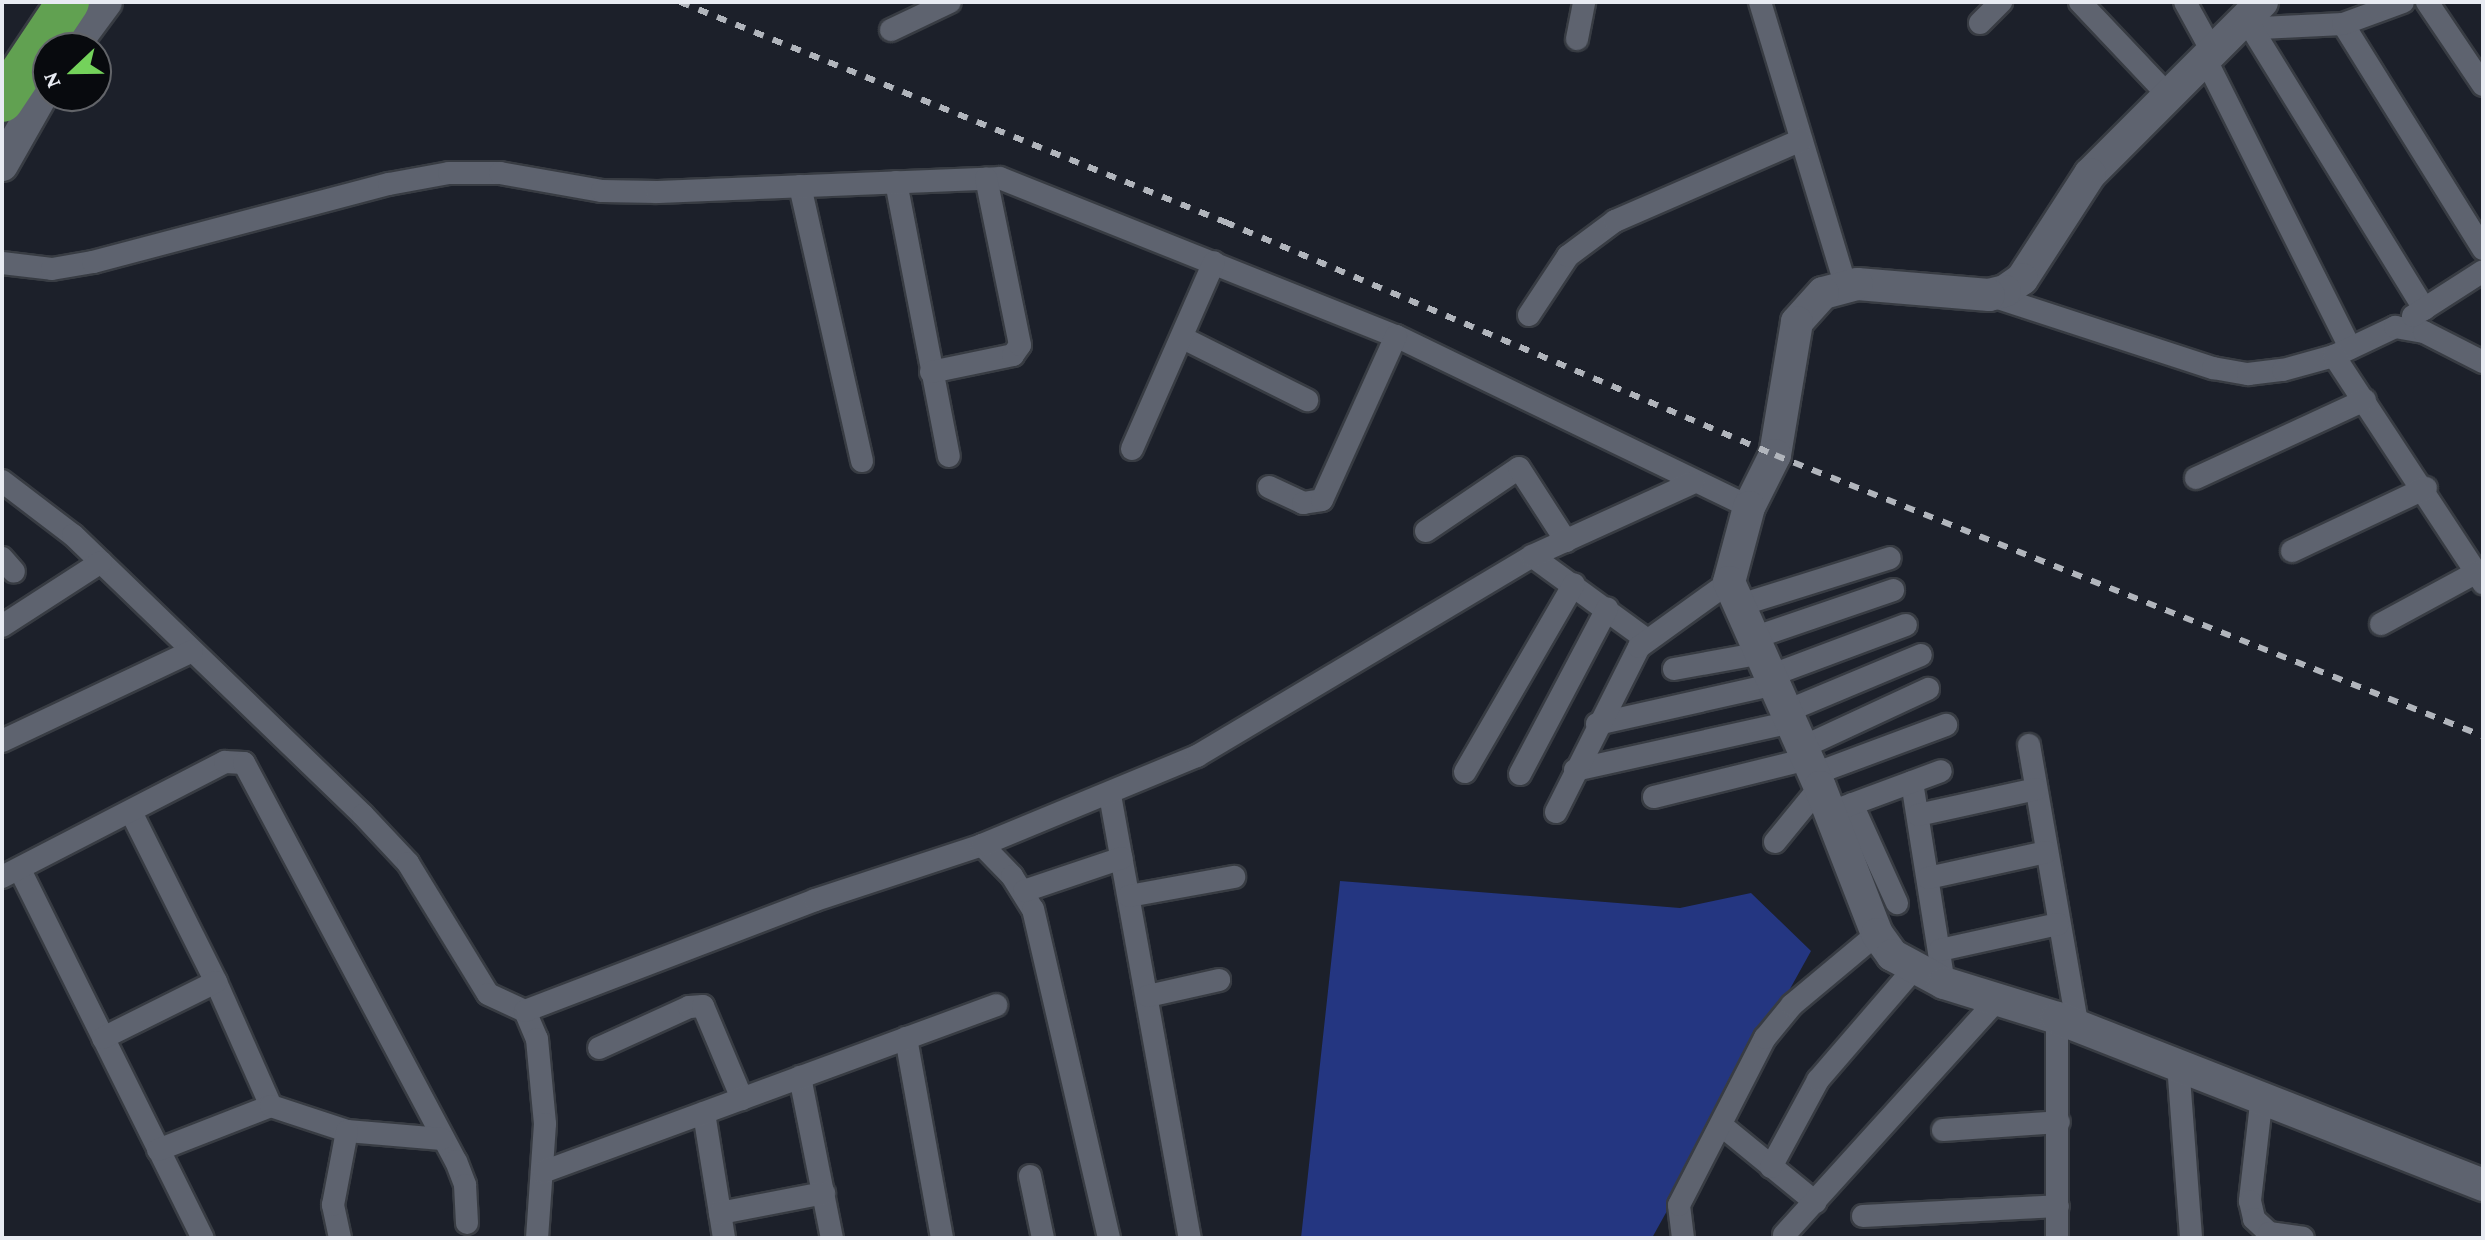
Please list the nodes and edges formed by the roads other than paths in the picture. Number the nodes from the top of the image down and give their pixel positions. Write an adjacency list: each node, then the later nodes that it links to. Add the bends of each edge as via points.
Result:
1 (68, 2): 20 (highway)
2 (106, 2): 15 (street)
3 (950, 2): 14 (street)
4 (1584, 2): 16 (street)
5 (1760, 2): 22 (street)
6 (2001, 2): 12 (street)
7 (2080, 2): 19 (street)
8 (2185, 2): 17 (street)
9 (2403, 2): 13 (street)
10 (2427, 2): 18 (street)
11 (2251, 20): 13 (street); 17 (street); 33 (street)
12 (1980, 23)
13 (2343, 24): 27 (street)
14 (891, 30)
15 (84, 32)
16 (1577, 39)
17 (2209, 57): 19 (street); 38 (street)
18 (2483, 85)
19 (2168, 95): 32 (street, via 2090,174 2022,279)
20 (2, 101)
21 (32, 112): 23 (street)
22 (1801, 140): 31 (street); 34 (street, via 1615,221 1568,256)
23 (2, 165)
24 (986, 178): 25 (street); 28 (street, via 1014,180); 40 (street, via 1020,345 1013,355)
25 (896, 182): 26 (street); 40 (street)
26 (800, 186): 29 (street, via 602,191 500,173 449,173 93,262 52,269); 45 (street)
27 (2483, 249)
28 (1214, 262): 36 (street); 37 (street)
29 (2, 263)
30 (2483, 271): 33 (street)
31 (1846, 287): 32 (street); 51 (street, via 1823,293 1797,322 1775,455)
32 (1989, 295): 38 (street, via 2213,368 2248,374 2283,370)
33 (2424, 309): 35 (street)
34 (1529, 315)
35 (2395, 327): 38 (street); 39 (street, via 2424,332)
36 (1396, 336): 48 (street); 49 (street, via 1322,500 1303,503)
37 (1183, 338): 41 (street); 43 (street)
38 (2342, 352): 42 (street)
39 (2483, 362)
40 (931, 372): 44 (street)
41 (1307, 400)
42 (2365, 400): 46 (street); 50 (street)
43 (1132, 449)
44 (949, 456)
45 (862, 461)
46 (2196, 478)
47 (2, 481): 57 (street, via 41,506)
48 (1692, 483): 51 (street); 53 (street)
49 (1269, 487)
50 (2426, 488): 54 (street); 58 (street)
51 (1749, 507): 61 (street)
52 (1426, 531): 53 (street, via 1519,468)
53 (1566, 541): 55 (street)
54 (2292, 551)
55 (1532, 556): 59 (street); 82 (street, via 1212,748)
56 (1890, 558): 61 (street)
57 (101, 562): 65 (street); 67 (street)
58 (2480, 578): 63 (street)
59 (1574, 584): 62 (street); 78 (street)
60 (1893, 590): 73 (street)
61 (1733, 594): 66 (street); 73 (street)
62 (1607, 609): 66 (street); 79 (street)
63 (2381, 624)
64 (1906, 625): 73 (street)
65 (2, 626)
66 (1647, 640): 71 (street, via 1623,670)
67 (192, 651): 74 (street); 107 (street, via 408,863 488,994)
68 (1921, 655): 73 (street)
69 (1674, 669): 73 (street)
70 (1928, 689): 73 (street)
71 (1597, 724): 73 (street); 76 (street)
72 (1946, 725): 73 (street)
73 (1798, 730): 76 (street); 80 (street); 83 (street); 87 (street); 96 (street); 98 (street)
74 (2, 741)
75 (2029, 745): 81 (street)
76 (1575, 770): 85 (street)
77 (1941, 771): 80 (street)
78 (1465, 772)
79 (1520, 774)
80 (1912, 782): 86 (street)
81 (2036, 789): 86 (street); 89 (street)
82 (1110, 795): 88 (street); 90 (street)
83 (1654, 797)
84 (131, 812): 91 (street); 102 (street); 122 (street, via 225,762 244,763)
85 (1556, 812)
86 (1918, 815): 93 (street)
87 (1775, 842)
88 (982, 845): 94 (street); 107 (street, via 815,900)
89 (2046, 852): 93 (street); 97 (street)
90 (1122, 858): 94 (street); 95 (street)
91 (11, 874): 109 (street)
92 (1234, 877): 95 (street)
93 (1928, 878): 99 (street)
94 (1024, 891): 142 (street, via 1033,909)
95 (1129, 896): 104 (street)
96 (1897, 903)
97 (2058, 924): 99 (street); 108 (street)
98 (1877, 934): 100 (street, via 1892,955); 119 (street, via 1778,1019)
99 (1940, 950): 103 (street)
100 (1913, 970): 103 (street); 124 (street, via 1818,1080)
101 (1219, 980): 104 (street)
102 (216, 982): 109 (street); 116 (street)
103 (1944, 983): 105 (street)
104 (1148, 996): 143 (street)
105 (1995, 1002): 108 (street); 129 (street)
106 (996, 1005): 110 (street)
107 (525, 1011): 125 (street, via 537,1039)
108 (2068, 1023): 112 (street); 118 (street)
109 (103, 1038): 123 (street)
110 (906, 1038): 113 (street); 140 (street)
111 (599, 1048): 115 (street, via 689,1007 703,1006 713,1018)
112 (2178, 1064): 114 (street); 146 (street)
113 (800, 1077): 115 (street); 128 (street)
114 (2262, 1095): 127 (street); 147 (street, via 2250,1201 2254,1219 2269,1233)
115 (742, 1099): 117 (street)
116 (271, 1106): 121 (street); 123 (street)
117 (704, 1113): 125 (street); 131 (street)
118 (2059, 1122): 120 (street); 130 (street)
119 (1721, 1125): 124 (street); 144 (street, via 1679,1205)
120 (1943, 1130)
121 (347, 1131): 122 (street); 136 (street, via 333,1205)
122 (442, 1139): 133 (street, via 465,1185)
123 (158, 1150): 135 (street)
124 (1771, 1167): 129 (street)
125 (543, 1172): 137 (street)
126 (1030, 1176): 141 (street)
127 (2483, 1185)
128 (824, 1193): 131 (street); 139 (street)
129 (1815, 1202): 134 (street)
130 (2058, 1206): 132 (street); 145 (street)
131 (720, 1213): 138 (street)
132 (1863, 1216)
133 (467, 1223)
134 (1784, 1235)
135 (203, 1238)
136 (340, 1238)
137 (537, 1238)
138 (724, 1238)
139 (832, 1238)
140 (942, 1238)
141 (1043, 1238)
142 (1109, 1238)
143 (1190, 1238)
144 (1683, 1238)
145 (2057, 1238)
146 (2191, 1238)
147 (2303, 1238)

